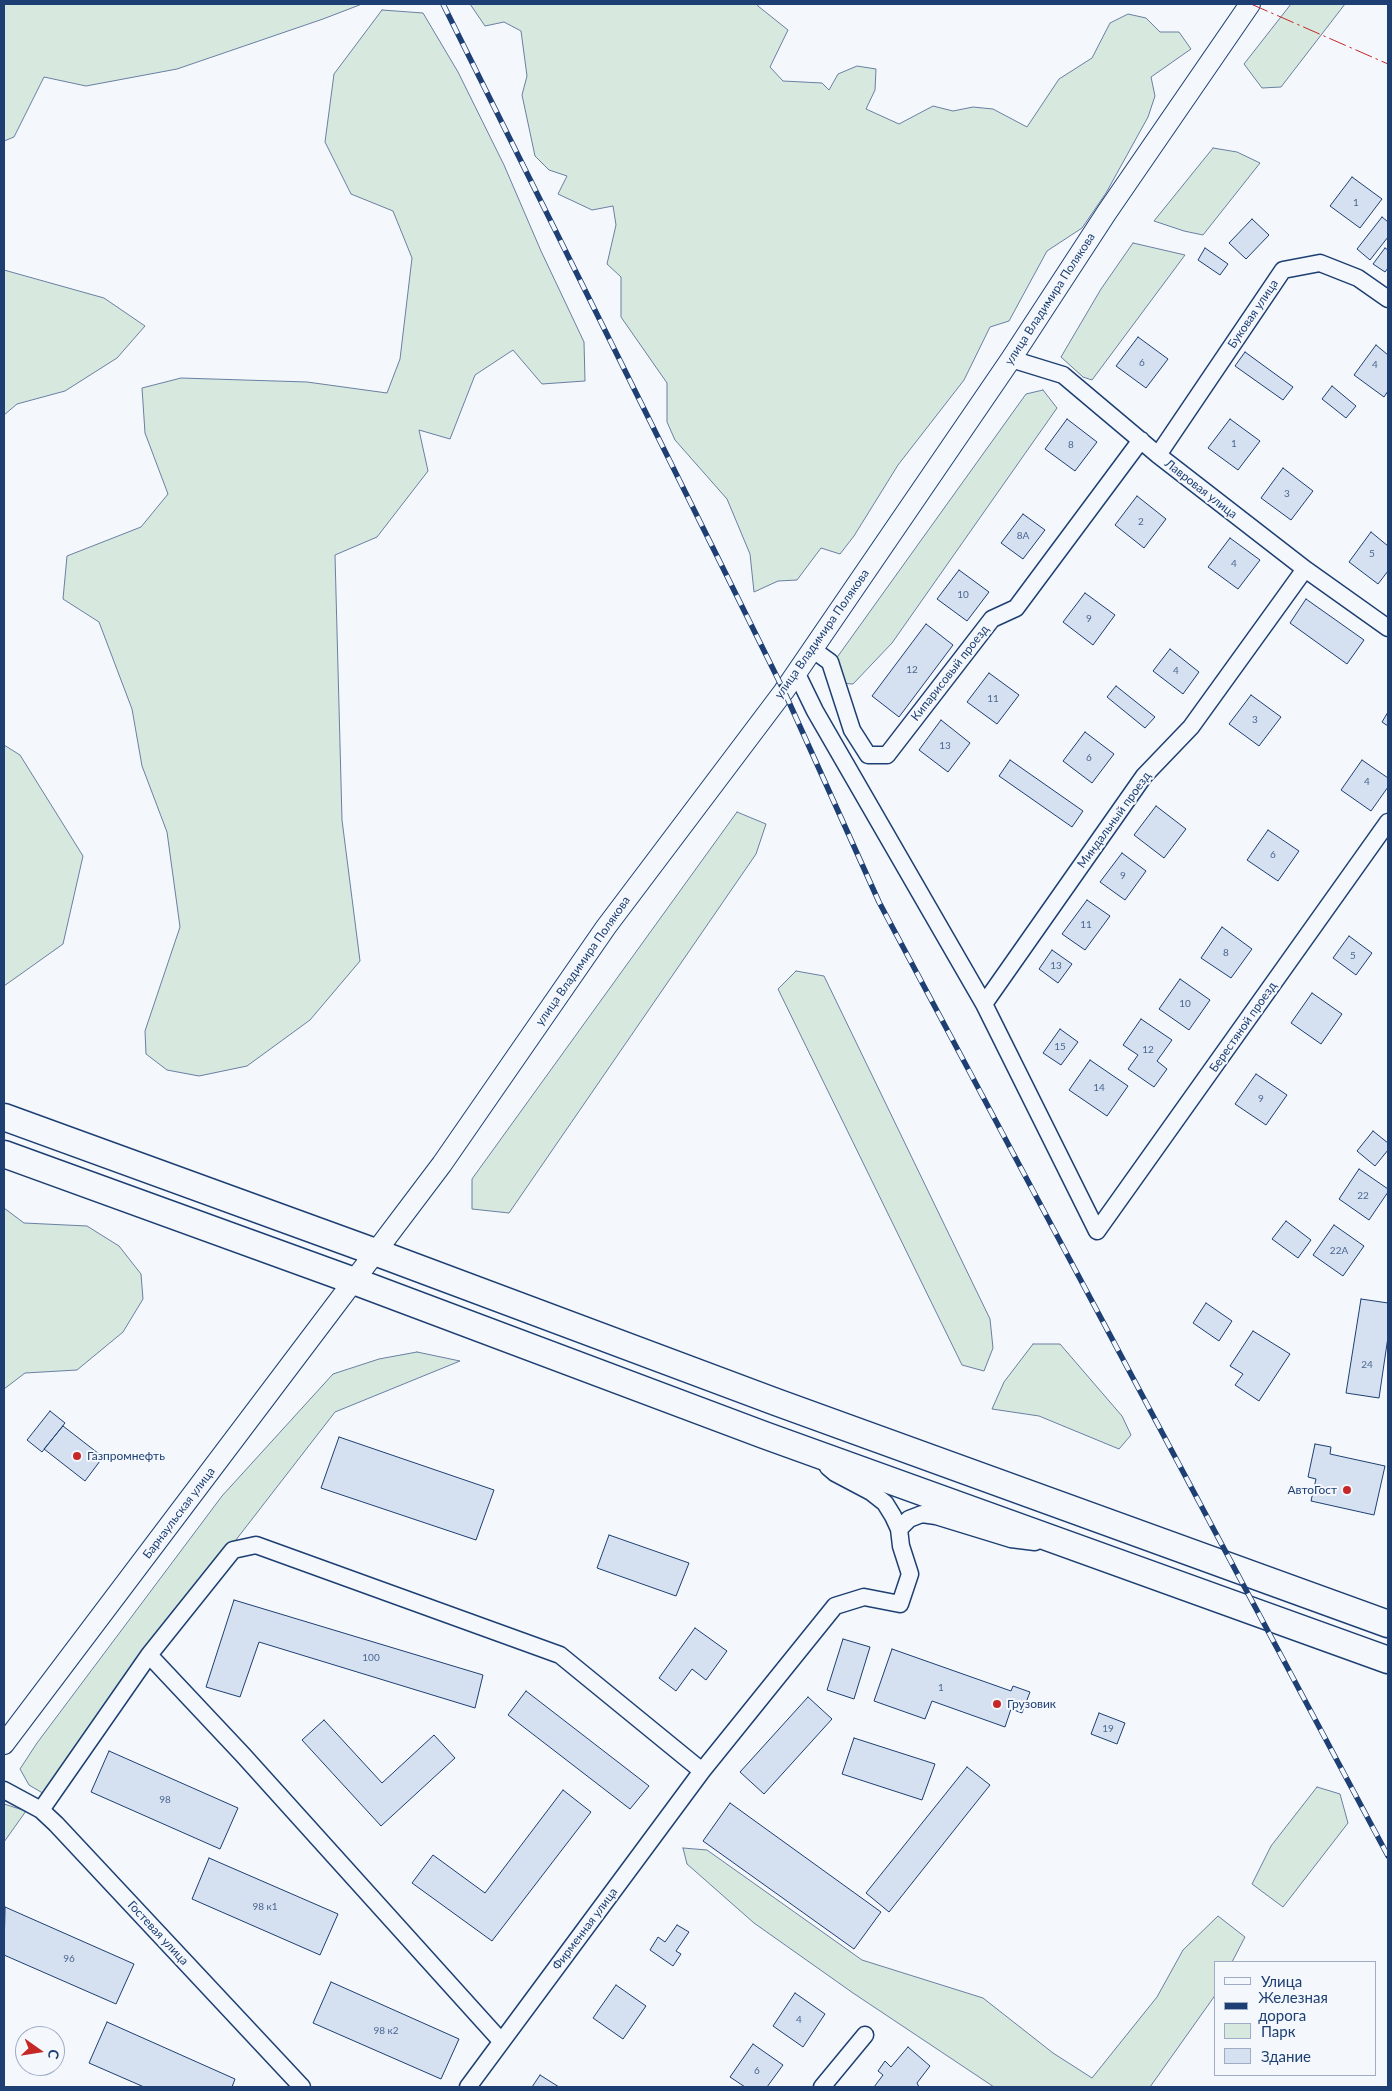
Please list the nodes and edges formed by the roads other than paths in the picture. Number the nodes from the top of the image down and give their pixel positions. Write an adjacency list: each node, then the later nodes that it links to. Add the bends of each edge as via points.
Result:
1 (1250, 4): 3 (street, улица Владимира Полякова)
2 (1388, 300): 5 (street, Буковая улица, via 1358,278 1320,263 1283,270)
3 (1011, 359): 4 (street, Лавровая улица, via 1063,375); 8 (street, улица Владимира Полякова)
4 (1140, 440): 5 (street, Лавровая улица); 8 (street, Кипарисовый проезд, via 1016,608 992,618 886,754 868,755 852,730 830,662)
5 (1158, 455): 6 (street, Лавровая улица)
6 (1305, 569): 7 (street, Лавровая улица); 11 (street, Миндальный проезд, via 1191,727 1144,776)
7 (1388, 628)
8 (812, 649): 9 (street, улица Владимира Полякова)
9 (796, 672): 11 (street, via 815,711); 14 (street, улица Владимира Полякова, via 606,927 442,1164)
10 (1388, 822): 11 (street, Берестяной проезд, via 1097,1231)
11 (984, 1004)
12 (4, 1117): 14 (highway)
13 (4, 1154): 15 (highway)
14 (375, 1252): 15 (street, улица Владимира Полякова); 19 (highway, via 776,1402)
15 (354, 1281): 16 (highway); 22 (street, Барнаульская улица)
16 (810, 1450): 17 (street, via 835,1473 885,1503); 18 (highway)
17 (899, 1529): 18 (street, via 909,1518 922,1514 1011,1539); 23 (street, Фирменная улица, via 910,1574 900,1604 864,1597 835,1606)
18 (1077, 1547): 21 (highway)
19 (1388, 1624)
20 (149, 1655): 23 (street, via 233,1550 256,1545 560,1655); 25 (street); 27 (street)
21 (1388, 1660)
22 (4, 1744)
23 (702, 1771): 27 (street, Фирменная улица)
24 (4, 1790): 25 (street, Гостевая улица)
25 (41, 1810): 28 (street, Гостевая улица)
26 (865, 2035): 30 (street)
27 (501, 2041): 29 (street, Фирменная улица)
28 (302, 2087)
29 (468, 2087)
30 (822, 2087)

